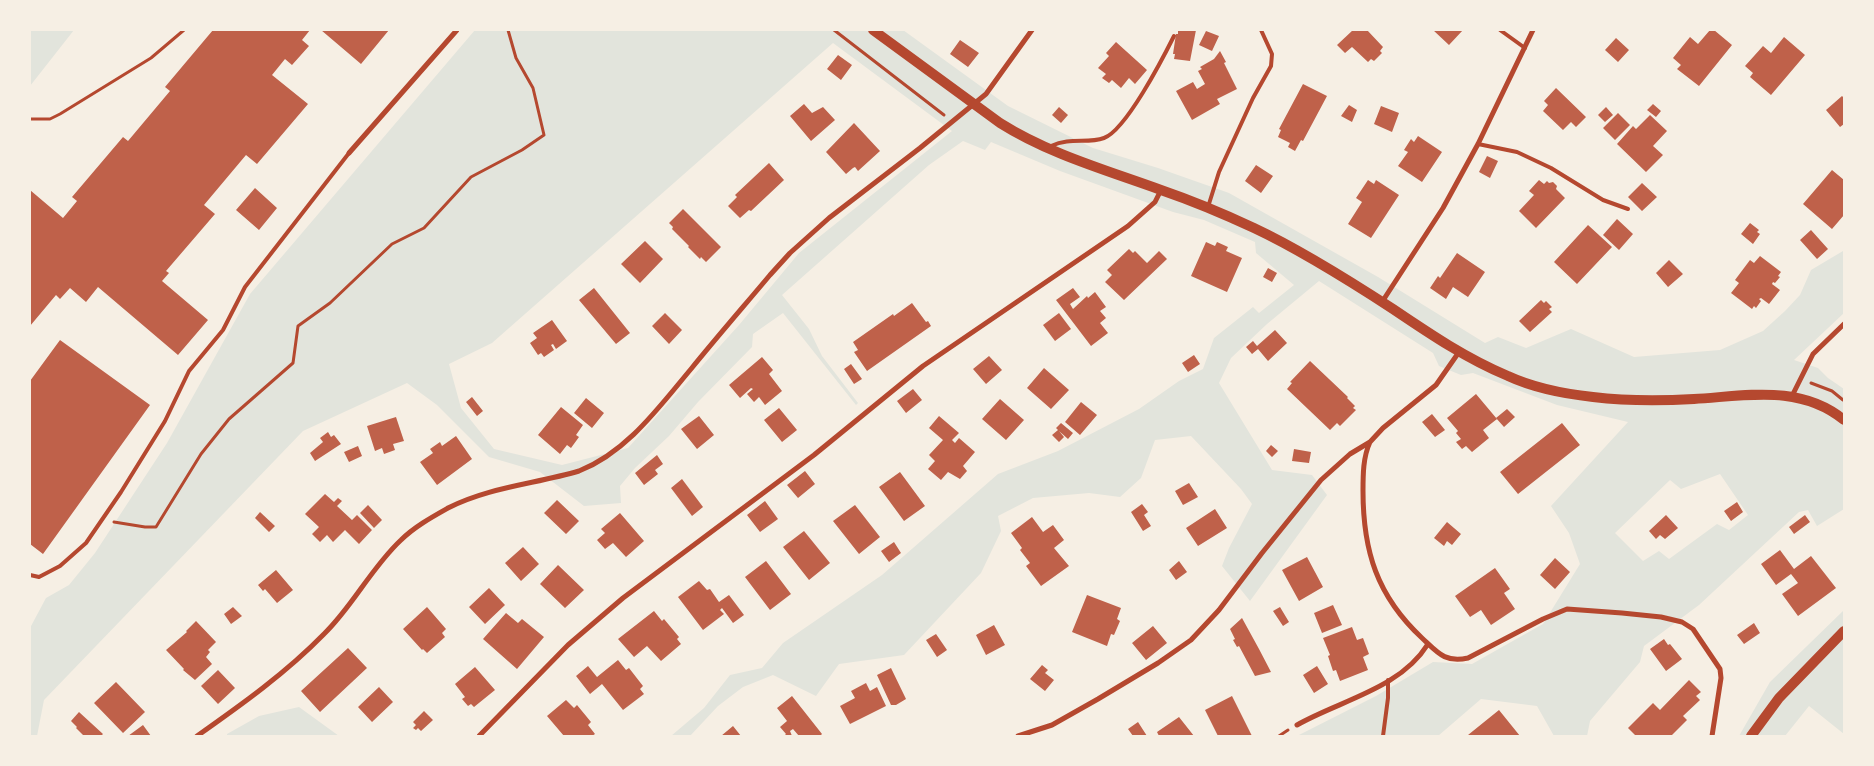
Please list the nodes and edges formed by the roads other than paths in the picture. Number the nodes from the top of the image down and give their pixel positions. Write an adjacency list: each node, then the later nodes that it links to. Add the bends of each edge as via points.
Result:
1 (457, 30): 12 (street)
2 (873, 30): 9 (main road)
3 (1032, 30): 9 (street, via 986,94)
4 (1261, 30): 14 (lane, via 1272,54 1272,66 1253,98 1219,172)
5 (1500, 30): 8 (lane)
6 (1533, 30): 8 (street)
7 (1174, 36): 11 (lane, via 1133,109 1114,132 1099,139 1062,141)
8 (1525, 48): 10 (street)
9 (973, 104): 11 (main road, via 1020,136); 27 (street, via 829,218 790,253 646,422 617,449 579,471 470,499 410,531 389,552 320,639 289,668)
10 (1478, 144): 15 (lane, via 1517,152 1551,168 1603,200); 16 (street)
11 (1047, 148): 13 (main road)
12 (348, 154): 22 (lane, via 244,288 223,330 189,371 165,421 86,543 60,566 39,577)
13 (1161, 190): 14 (main road); 28 (street, via 1155,202 1128,226 923,366 814,455 623,598 568,645)
14 (1208, 207): 16 (main road, via 1257,229)
15 (1628, 209)
16 (1382, 302): 18 (main road)
17 (1844, 324): 19 (street, via 1813,354)
18 (1460, 351): 19 (main road, via 1510,377 1594,398 1658,401 1762,394); 21 (street, via 1436,385)
19 (1792, 396): 20 (main road, via 1812,401)
20 (1844, 420)
21 (1370, 442): 24 (street, via 1363,473 1363,518 1370,557 1393,607); 29 (street, via 1350,454 1321,480 1219,610 1191,640 1158,664 1098,699 1052,724)
22 (30, 574)
23 (1844, 631): 32 (main road, via 1779,698)
24 (1428, 644): 25 (street, via 1413,664); 31 (street, via 1444,658 1468,658 1567,609 1661,616 1682,622 1693,629 1720,669)
25 (1388, 680): 26 (street); 30 (lane)
26 (1297, 725)
27 (197, 736)
28 (479, 736)
29 (1018, 736)
30 (1383, 736)
31 (1712, 736)
32 (1751, 736)

